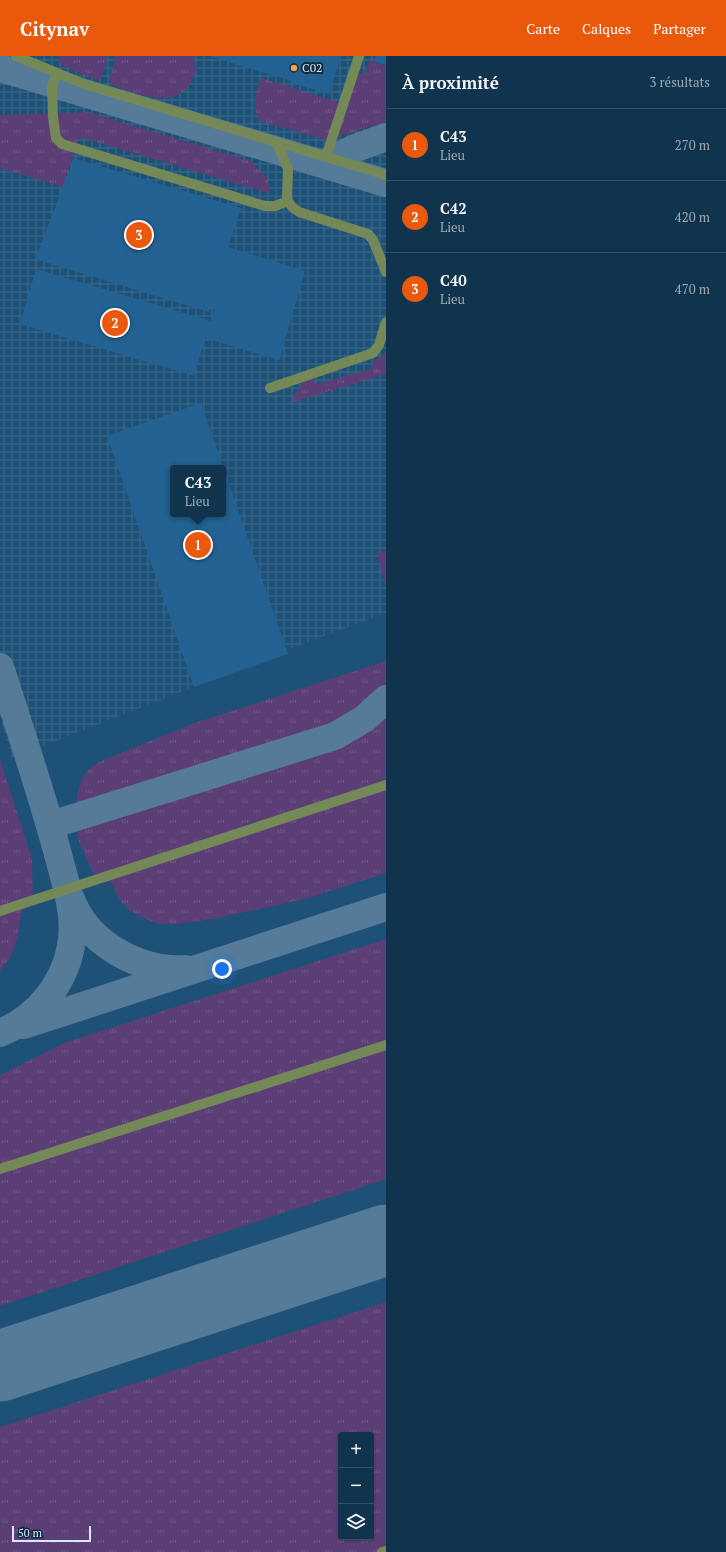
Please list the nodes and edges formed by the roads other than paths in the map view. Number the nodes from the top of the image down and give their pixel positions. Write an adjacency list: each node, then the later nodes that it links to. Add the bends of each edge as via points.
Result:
1 (16, 56): 3 (lane)
2 (359, 56): 6 (lane)
3 (30, 59): 4 (lane)
4 (57, 73): 5 (lane, via 102,90); 8 (lane, via 52,86 53,117 56,138 62,144 266,206)
5 (277, 143): 6 (lane); 8 (lane, via 288,169)
6 (326, 157): 7 (lane)
7 (386, 175)
8 (288, 201): 9 (lane, via 292,207 303,213 362,231 370,236)
9 (386, 272)
10 (386, 322): 11 (lane, via 379,345 373,353)
11 (270, 388)
12 (386, 785): 13 (lane)
13 (0, 911)
14 (386, 1045): 15 (lane)
15 (0, 1169)
16 (386, 1551): 17 (lane)
17 (382, 1552)

